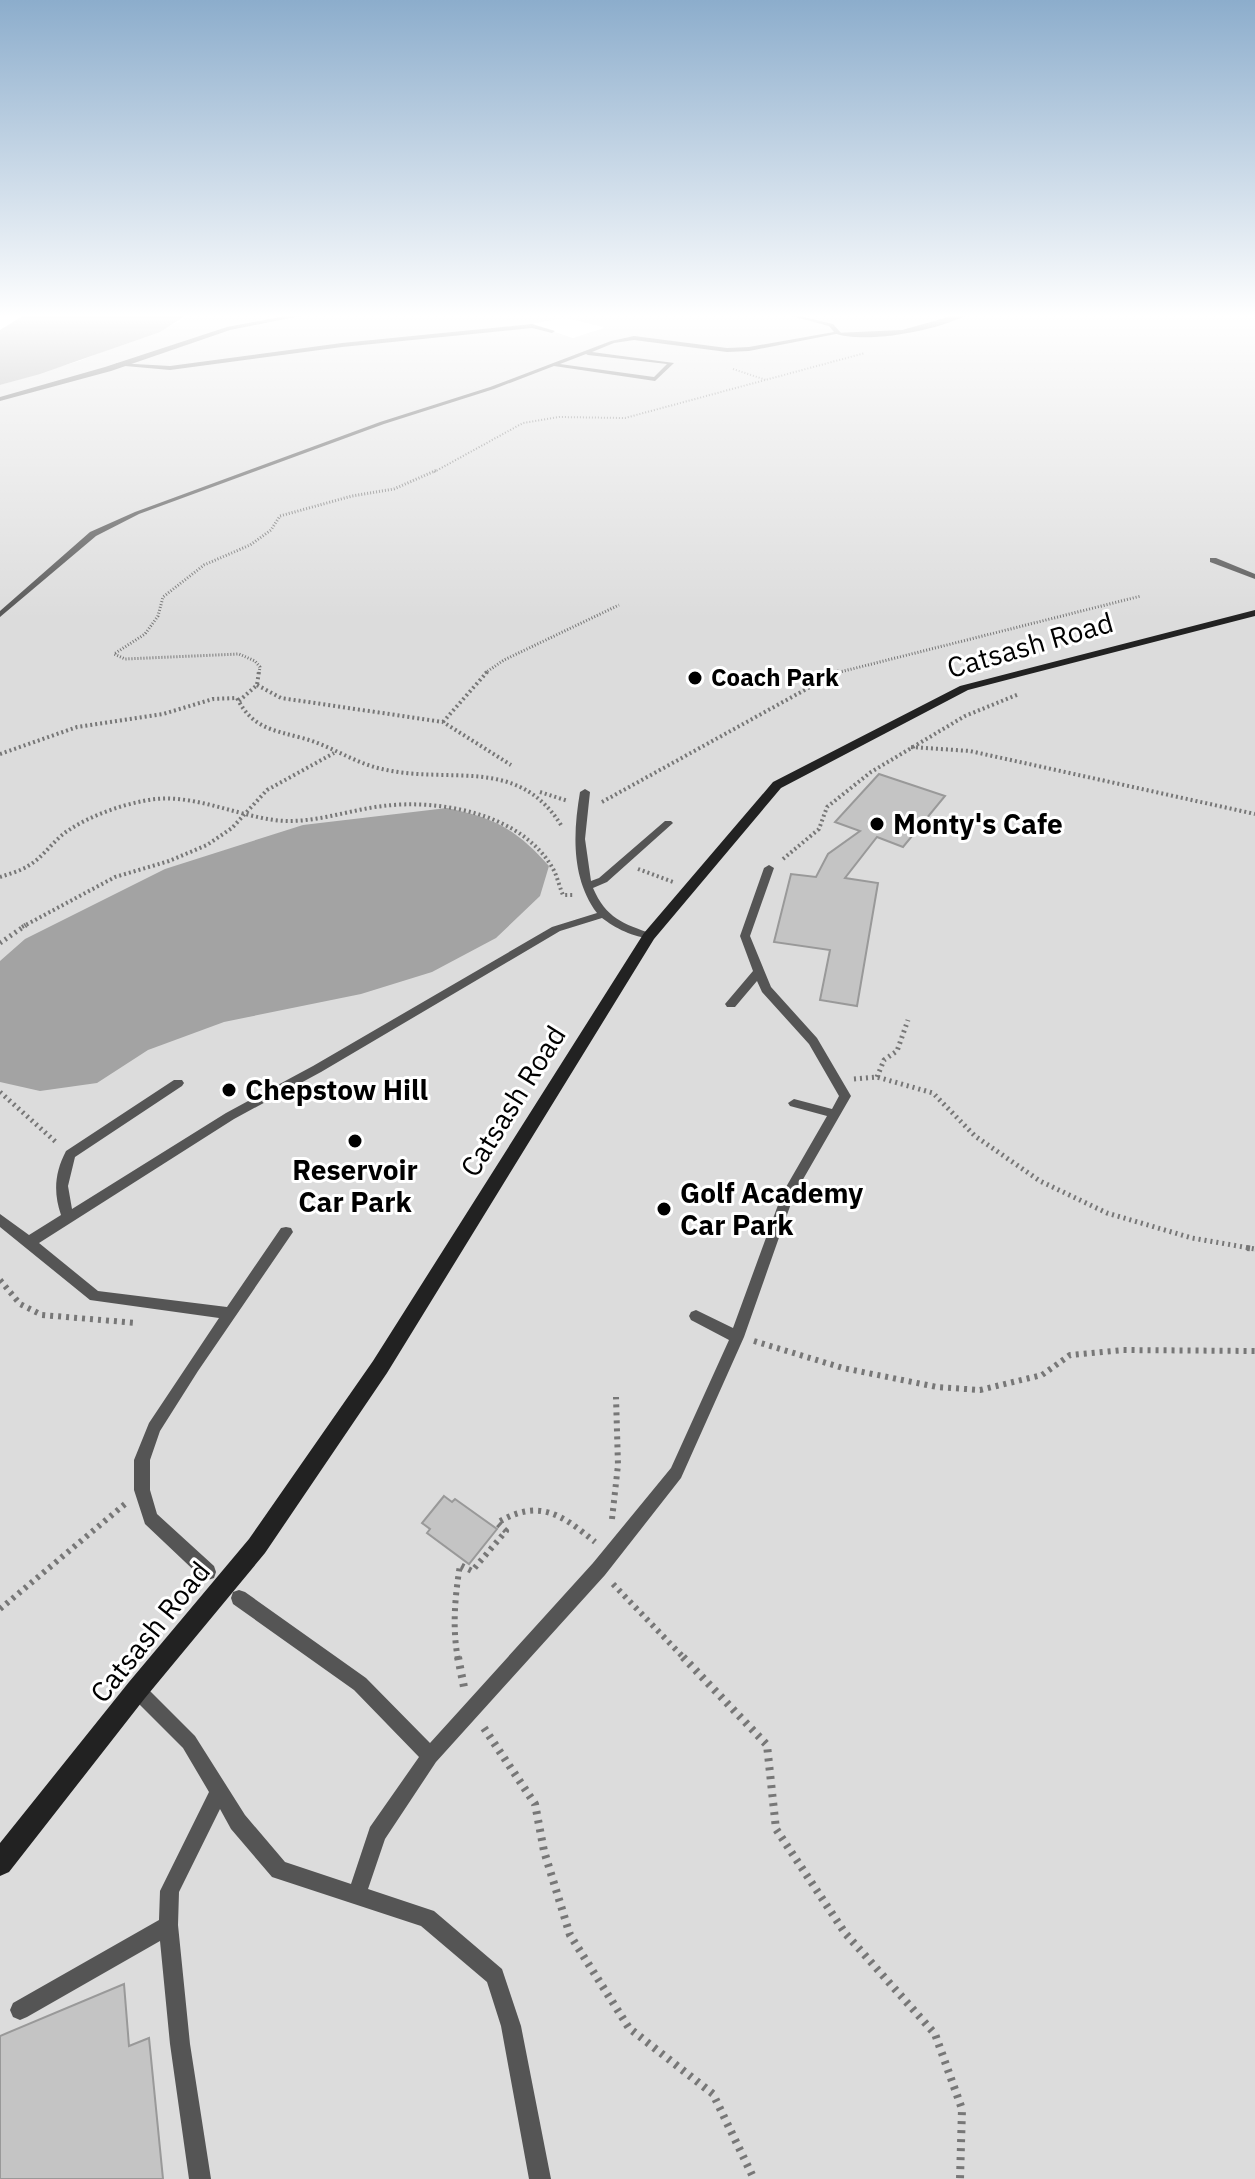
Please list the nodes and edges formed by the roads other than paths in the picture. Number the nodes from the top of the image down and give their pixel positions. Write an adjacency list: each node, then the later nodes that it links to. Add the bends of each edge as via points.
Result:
1 (404, 416): 5 (lane, via 93,534)
2 (1213, 560): 3 (lane)
3 (1255, 577)
4 (1255, 613): 11 (street, Catsash Road, via 964,688 777,785)
5 (0, 615)
6 (584, 798): 9 (lane, via 578,827)
7 (668, 823): 9 (lane)
8 (769, 868): 12 (lane, via 745,936)
9 (590, 891): 10 (lane)
10 (604, 914): 11 (lane); 17 (lane, via 556,929 230,1116)
11 (649, 936): 26 (street, Catsash Road, via 380,1367 257,1546)
12 (759, 972): 13 (lane); 16 (lane, via 766,989 813,1041 845,1096)
13 (731, 1004)
14 (178, 1083): 17 (lane, via 70,1154 60,1196)
15 (794, 1103): 16 (lane)
16 (835, 1114): 23 (lane, via 788,1194)
17 (68, 1217): 20 (lane)
18 (0, 1219): 20 (lane)
19 (286, 1232): 21 (lane)
20 (29, 1242): 21 (lane, via 95,1296)
21 (229, 1313): 24 (lane, via 154,1428 142,1460 142,1490 151,1519)
22 (696, 1316): 23 (lane)
23 (737, 1337): 27 (lane, via 676,1473 599,1569)
24 (208, 1572)
25 (239, 1598): 27 (lane, via 360,1684)
26 (137, 1690): 28 (lane, via 189,1742); 29 (street, Catsash Road)
27 (430, 1756): 30 (lane, via 377,1834)
28 (219, 1791): 30 (lane, via 279,1870); 31 (lane, via 170,1891)
29 (0, 1863)
30 (357, 1893): 34 (lane, via 427,1918 495,1976 511,2026)
31 (168, 1925): 32 (lane); 33 (lane)
32 (20, 2010)
33 (200, 2179)
34 (540, 2179)

